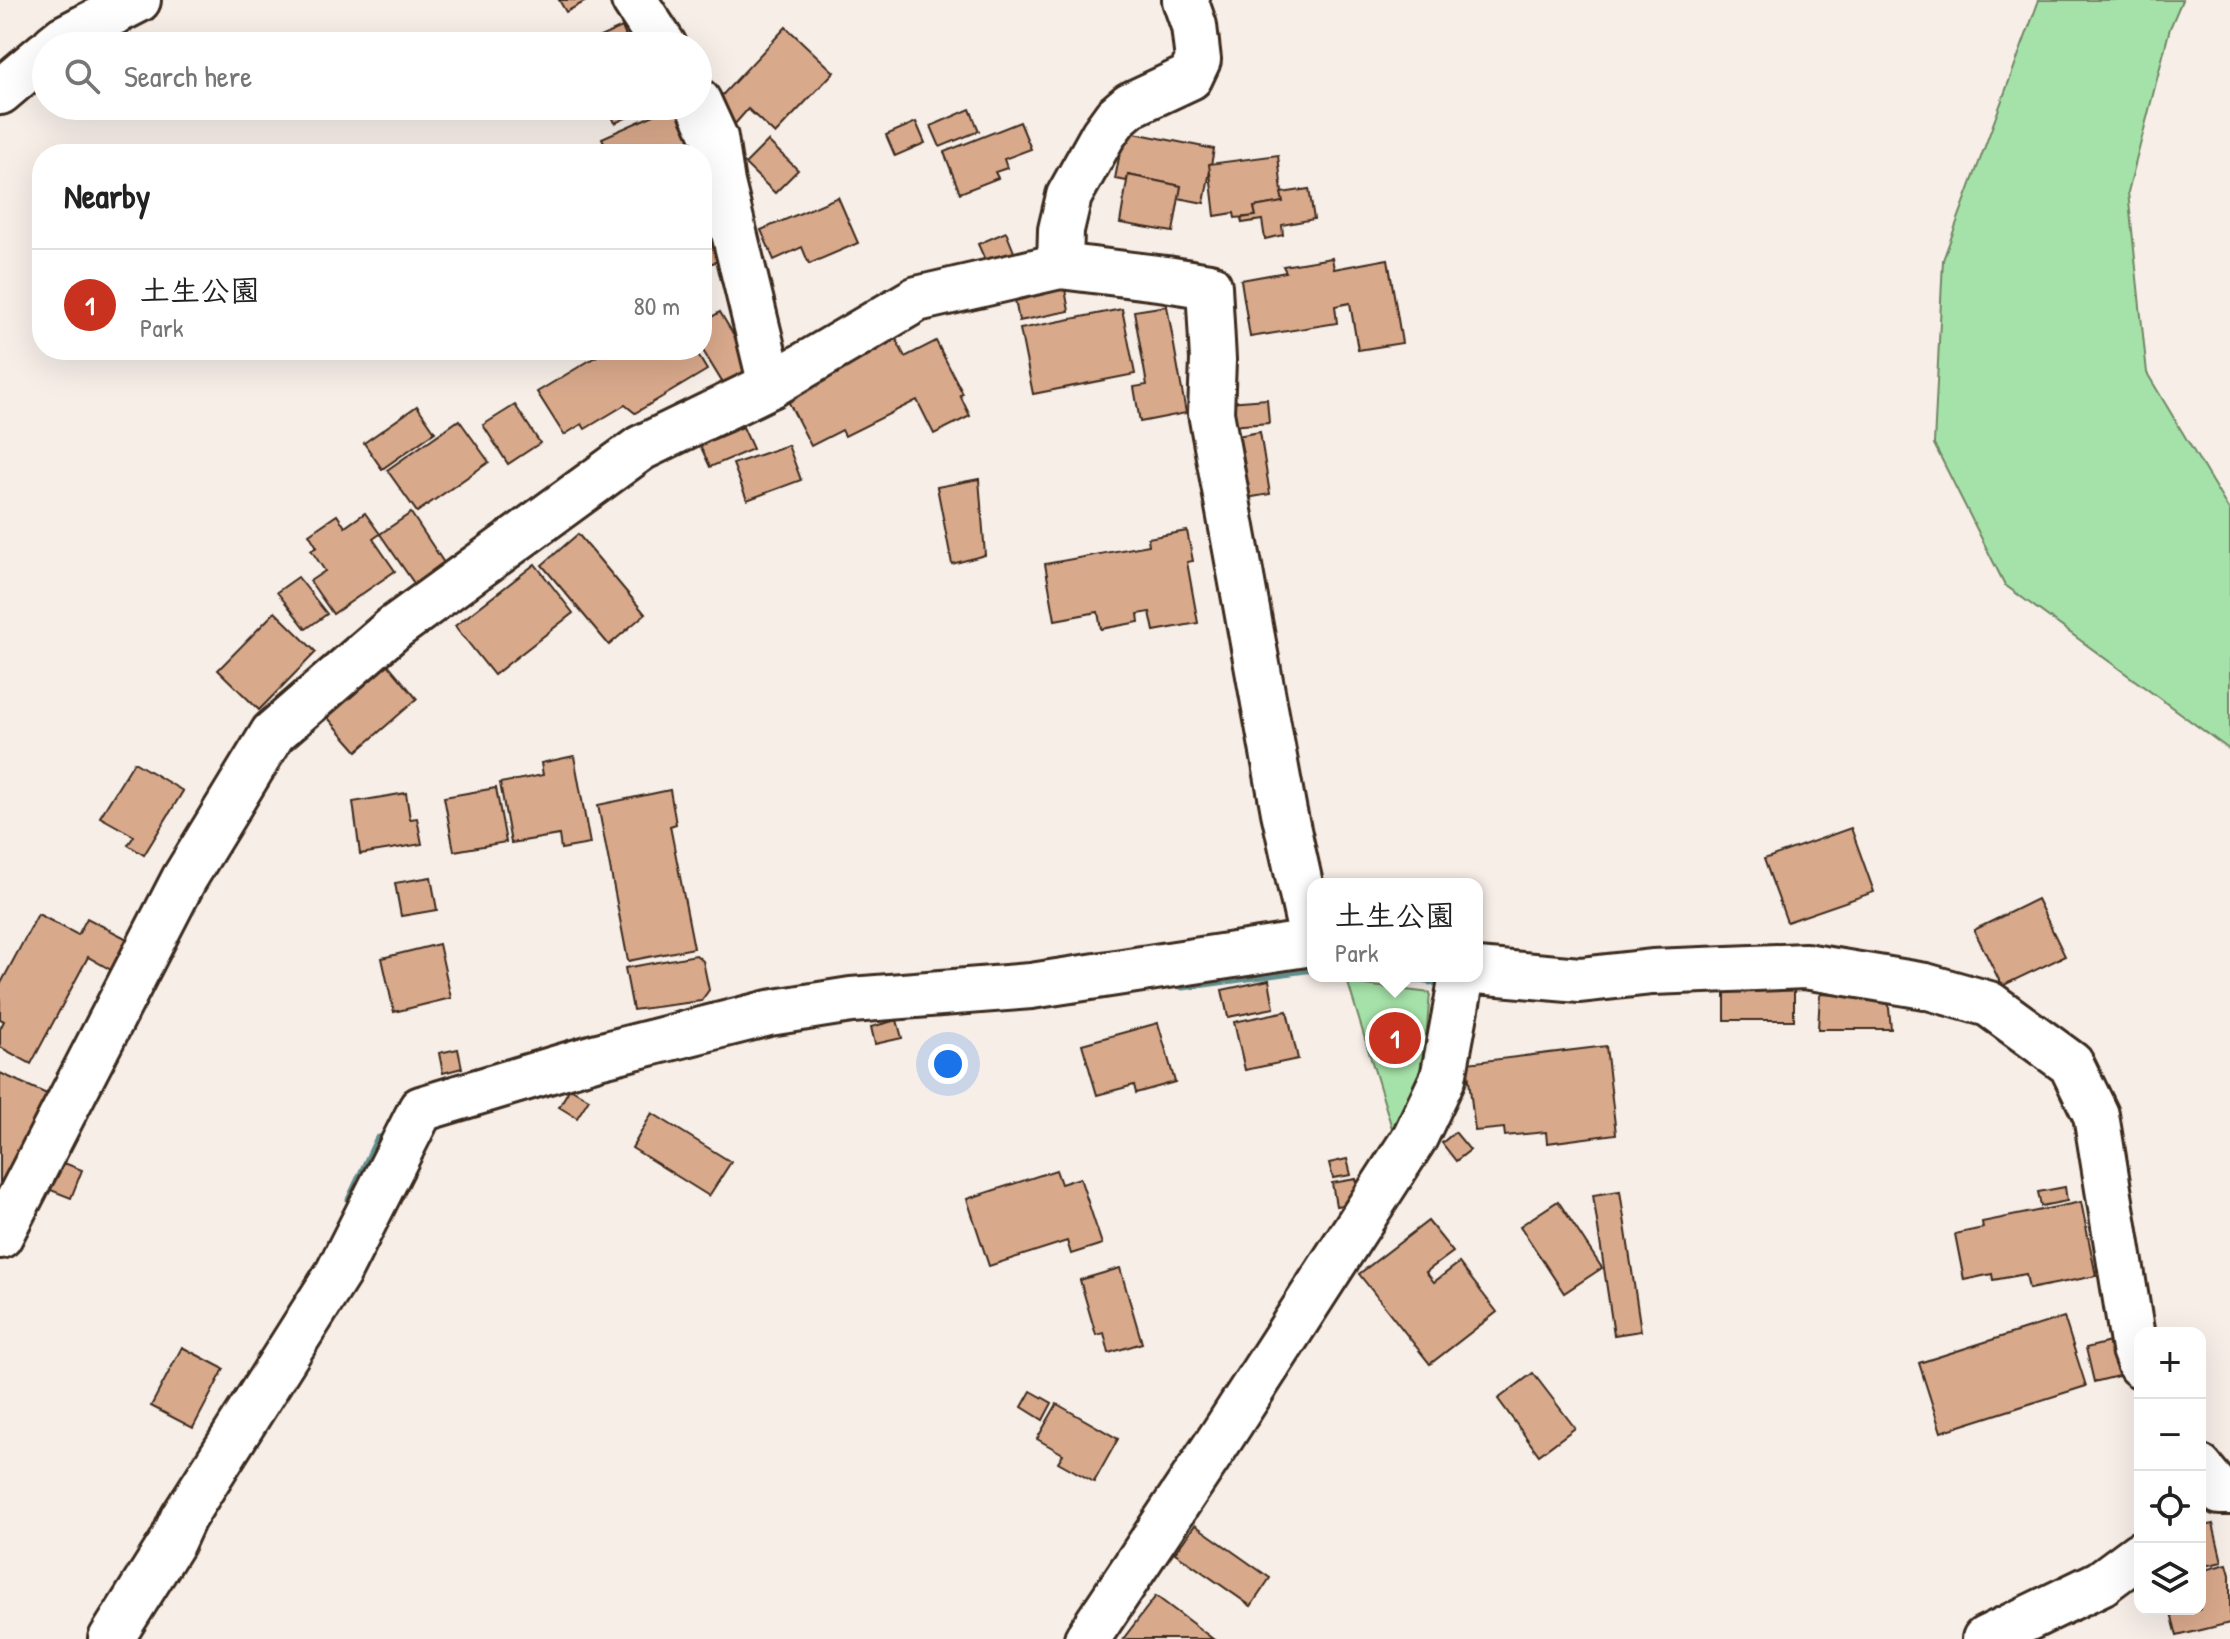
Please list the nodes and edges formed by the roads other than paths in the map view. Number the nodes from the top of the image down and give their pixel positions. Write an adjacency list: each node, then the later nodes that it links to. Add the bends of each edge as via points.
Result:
1 (138, 0): 4 (street)
2 (634, 0): 5 (street)
3 (1185, 0): 9 (street, via 1198,60 1190,77 1130,105 1103,135 1069,196)
4 (76, 32)
5 (655, 32)
6 (32, 65): 7 (street)
7 (0, 92)
8 (707, 120): 10 (street)
9 (1060, 266): 10 (street, via 917,299); 11 (street, via 1209,286 1211,413)
10 (771, 385): 15 (street, via 641,448 394,628 273,733 184,879)
11 (1307, 916)
12 (1307, 944): 18 (street, via 1031,986 851,1000 769,1013 598,1056 421,1109 338,1273)
13 (1483, 979): 16 (street, via 1580,980 1805,966 1925,986 1989,1004 2071,1064 2096,1115)
14 (1464, 982): 19 (street, via 1443,1078 1415,1137)
15 (0, 1236)
16 (2134, 1349)
17 (2134, 1558): 20 (street, via 2101,1583)
18 (111, 1639)
19 (1087, 1639)
20 (1985, 1639)

